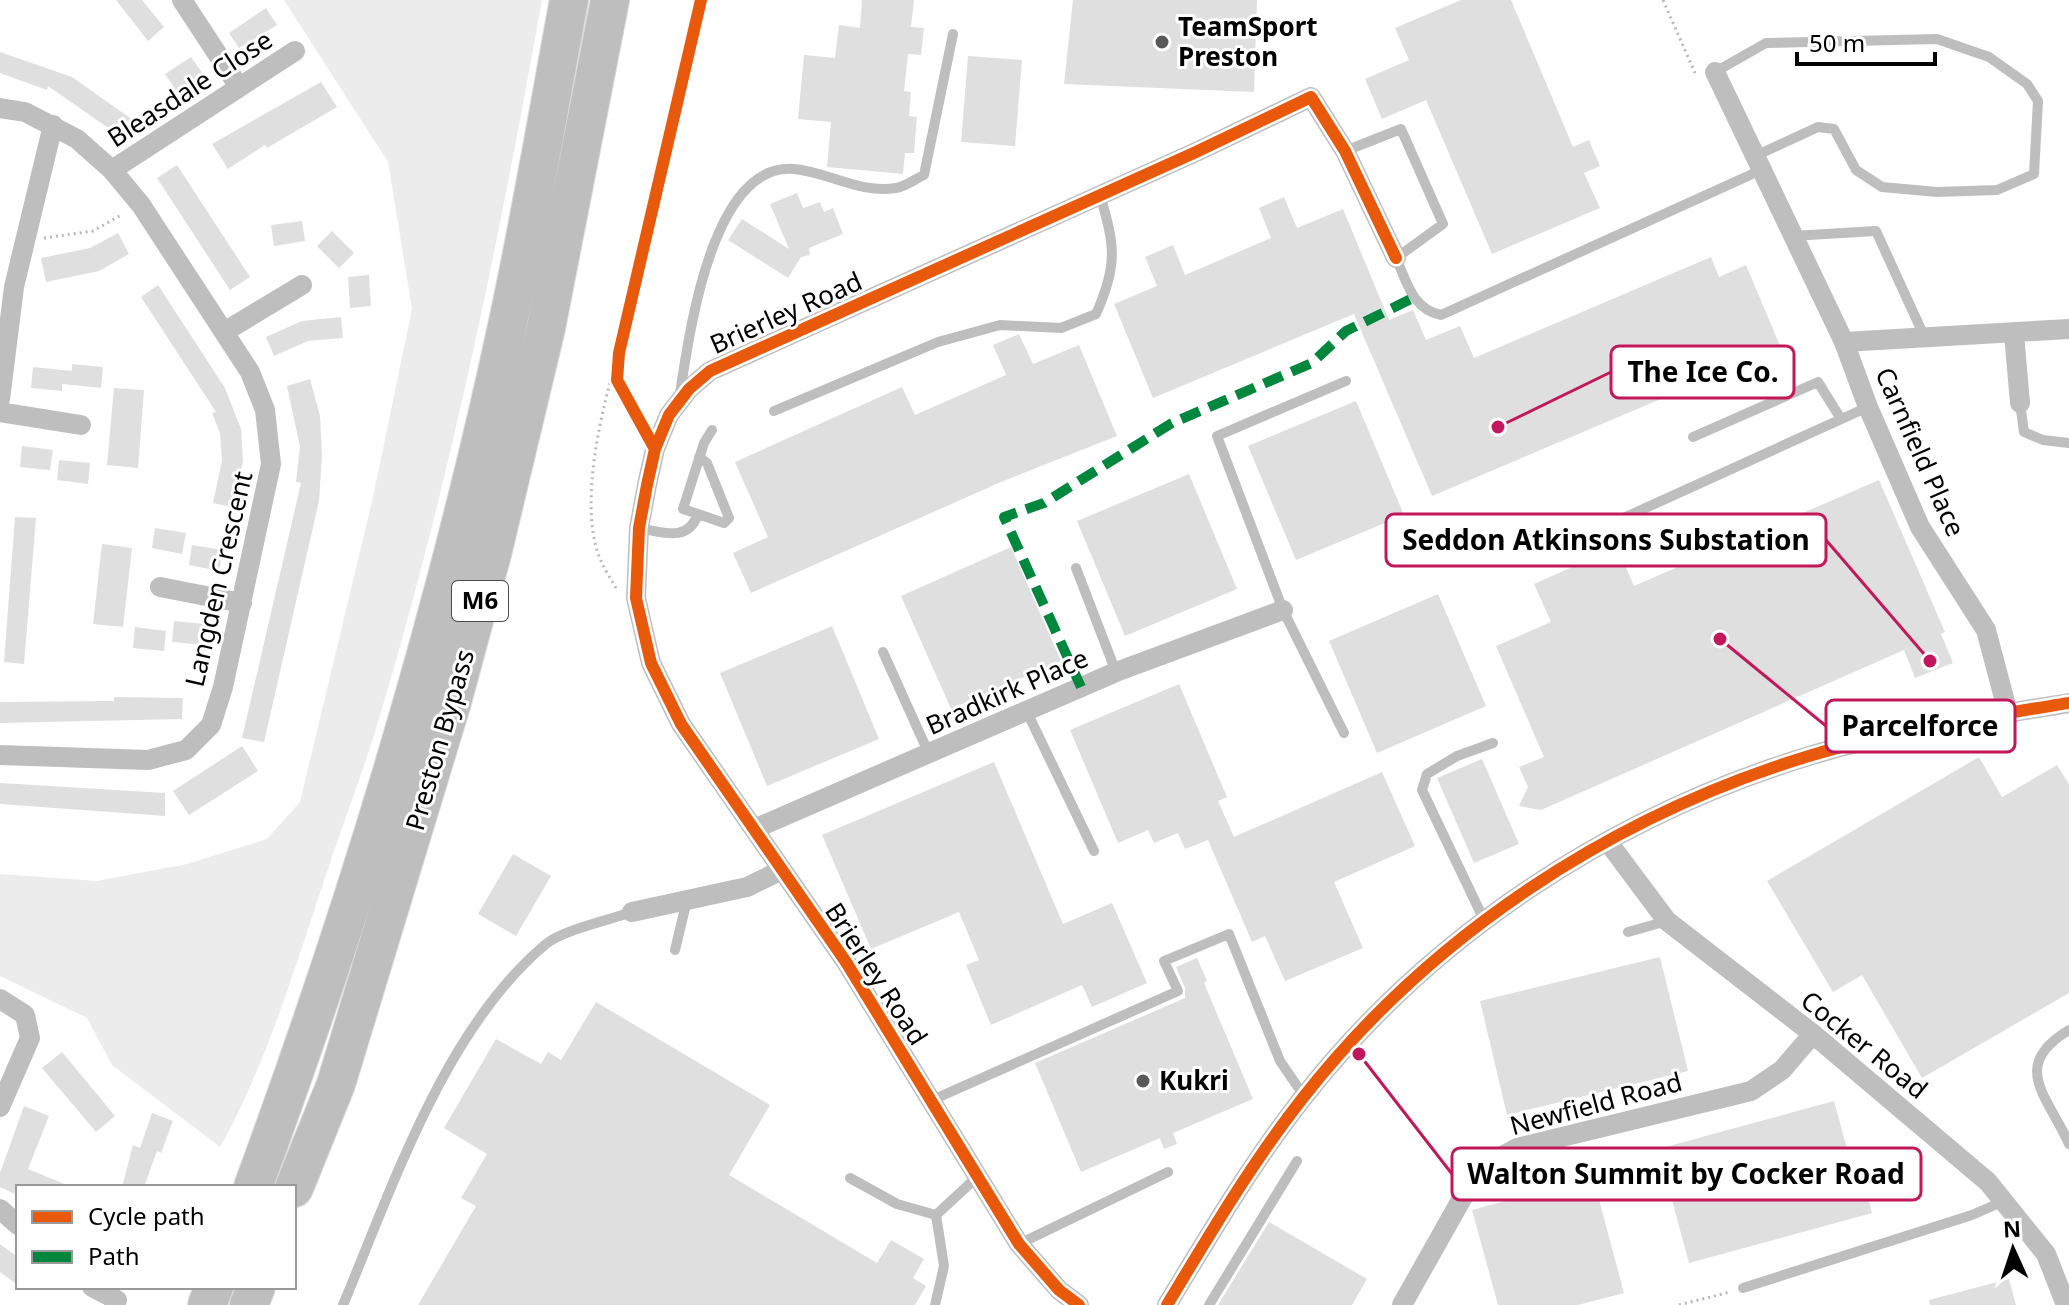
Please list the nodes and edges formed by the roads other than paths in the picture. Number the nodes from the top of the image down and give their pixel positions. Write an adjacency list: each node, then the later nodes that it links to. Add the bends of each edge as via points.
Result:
1 (182, 0): 7 (street)
2 (569, 0): 73 (highway, Preston Bypass / M6, via 509,320 455,544 354,895)
3 (610, 0): 74 (highway, Preston Bypass / M6, via 546,328 492,554 340,1069)
4 (953, 34): 25 (lane, via 924,175 897,188 861,186 792,168 764,176 731,207 699,283)
5 (295, 51): 7 (street, Bleasdale Close)
6 (1705, 73): 11 (street, Carnfield Place); 11 (lane, via 1766,43 1937,39 1989,57 2027,84 2038,101 2034,174 1997,190 1882,187 1856,170 1834,129 1818,127)
7 (239, 87): 12 (street, Bleasdale Close)
8 (0, 108): 9 (street, Langden Crescent)
9 (53, 125): 12 (street, Langden Crescent); 17 (street)
10 (1345, 151): 13 (street, Brierley Road, via 1311,97); 15 (street, Brierley Road); 15 (lane, via 1401,129 1443,224)
11 (1756, 164): 14 (street, Carnfield Place); 15 (lane, via 1441,315 1426,312 1413,298)
12 (112, 170): 19 (street, Langden Crescent)
13 (1100, 195): 25 (street, Brierley Road, via 710,371); 28 (lane, via 1112,237 1112,265 1096,314 1061,328 1000,325 938,342)
14 (1792, 236): 21 (lane, via 1876,231); 22 (street, Carnfield Place)
15 (1396, 258)
16 (302, 285): 19 (street)
17 (7, 286): 24 (street)
18 (2069, 329): 20 (street, Carnfield Place)
19 (224, 332): 41 (street, Langden Crescent, via 250,372 265,410 271,464)
20 (2014, 334): 21 (street, Carnfield Place); 26 (street)
21 (1925, 338): 22 (street, Carnfield Place)
22 (1844, 342): 27 (street, Carnfield Place)
23 (1346, 381): 42 (lane, via 1217,436)
24 (0, 399)
25 (678, 403): 37 (street, Brierley Road, via 655,449)
26 (2020, 403): 34 (lane, via 2024,432)
27 (1868, 407): 30 (lane); 47 (street, Carnfield Place, via 1920,527 1986,630)
28 (774, 411)
29 (0, 412): 31 (street)
30 (1841, 419): 33 (lane, via 1818,382); 38 (lane)
31 (81, 425)
32 (712, 430): 35 (lane)
33 (1693, 437)
34 (2069, 443)
35 (699, 457): 36 (lane, via 683,509); 36 (lane, via 707,463 729,518 724,523)
36 (698, 514): 37 (lane, via 687,532)
37 (639, 528): 52 (street, Brierley Road, via 636,598 651,663 681,724)
38 (1531, 560)
39 (1076, 568): 44 (lane)
40 (160, 587): 41 (street)
41 (242, 603): 51 (street, Langden Crescent, via 211,725 186,750 148,760)
42 (1283, 610): 44 (street, Bradkirk Place); 48 (lane)
43 (883, 652): 50 (lane)
44 (1116, 672): 46 (street, Bradkirk Place)
45 (2069, 703): 47 (street)
46 (1026, 710): 50 (street, Bradkirk Place); 54 (lane)
47 (2008, 713): 53 (street, via 1807,756 1670,807)
48 (1344, 733)
49 (1493, 743): 58 (lane, via 1427,774 1422,790)
50 (929, 754): 52 (street, Bradkirk Place)
51 (0, 755)
52 (754, 829): 55 (street, Brierley Road)
53 (1608, 842): 58 (street, via 1543,878); 59 (street, Cocker Road)
54 (1094, 851)
55 (780, 871): 56 (street, via 747,887); 66 (street, Brierley Road, via 846,962)
56 (687, 900): 57 (street); 61 (lane)
57 (632, 912): 83 (lane, via 548,942 473,1023 407,1152)
58 (1484, 920): 65 (street, via 1412,982)
59 (1667, 921): 60 (lane); 64 (street, Cocker Road)
60 (1628, 932)
61 (675, 950)
62 (0, 999): 67 (street, via 25,1015 30,1038)
63 (2069, 1030): 68 (lane, via 2045,1045 2036,1068)
64 (1813, 1034): 75 (street, Cocker Road); 88 (street, Newfield Road, via 1782,1070 1751,1091 1517,1148 1488,1164 1469,1186)
65 (1304, 1096): 66 (lane, via 1280,1061 1229,934 1164,961 1178,991); 86 (street, via 1244,1177)
66 (930, 1101): 72 (street, Brierley Road)
67 (0, 1107)
68 (2069, 1144)
69 (1297, 1161): 87 (lane)
70 (1168, 1172): 79 (lane)
71 (850, 1178): 77 (lane, via 897,1204)
72 (976, 1178): 77 (lane); 79 (street, Brierley Road)
73 (254, 1185)
74 (295, 1185)
75 (2004, 1201): 80 (lane); 89 (street, Cocker Road, via 2046,1254)
76 (0, 1209): 78 (street)
77 (936, 1215): 84 (lane, via 944,1266)
78 (16, 1223)
79 (1019, 1244): 85 (street, Brierley Road)
80 (1743, 1288)
81 (96, 1289): 82 (street)
82 (117, 1300)
83 (343, 1305)
84 (935, 1305)
85 (1079, 1305)
86 (1167, 1305)
87 (1209, 1305)
88 (1402, 1305)
89 (2066, 1305)

